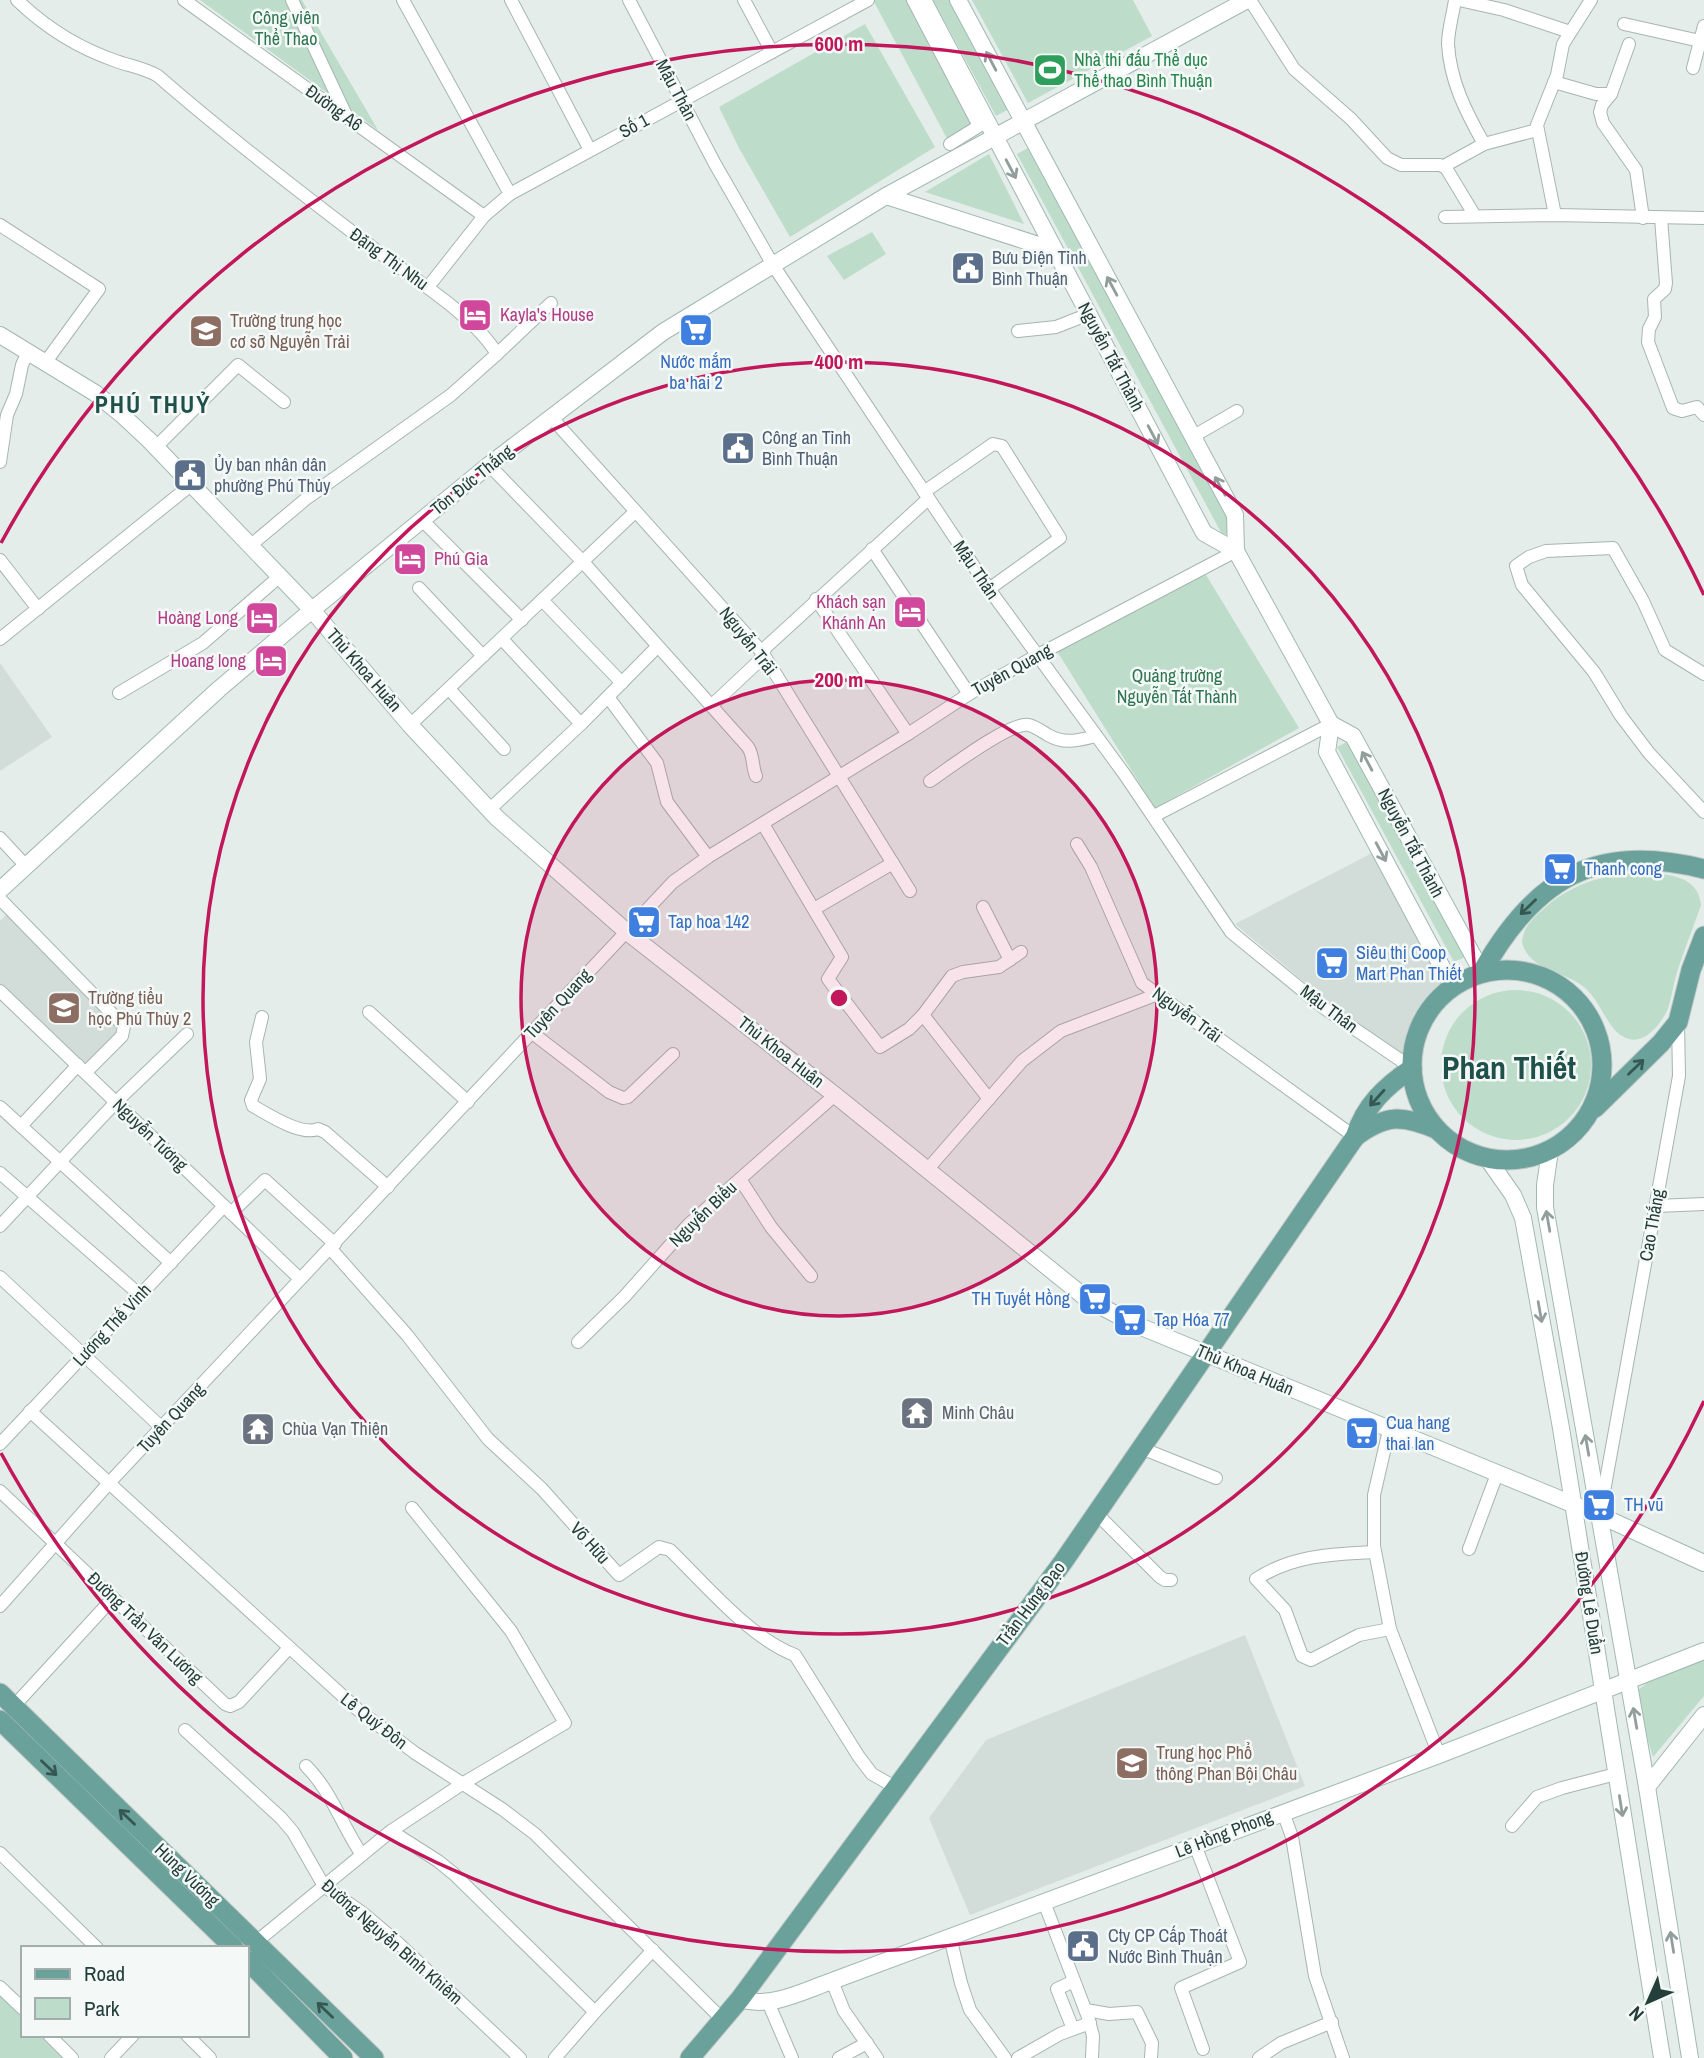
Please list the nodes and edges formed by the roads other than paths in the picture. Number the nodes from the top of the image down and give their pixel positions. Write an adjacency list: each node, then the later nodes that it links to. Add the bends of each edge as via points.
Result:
1 (17, 0): 45 (street, Đặng Thị Nhu, via 78,46 158,76 337,221)
2 (184, 0): 25 (street, Đường A6)
3 (292, 0): 25 (street)
4 (403, 0): 33 (street)
5 (511, 0): 31 (street)
6 (629, 0): 24 (street, Mậu Thân)
7 (744, 0): 20 (street)
8 (868, 0): 20 (street, Số 1)
9 (913, 0): 29 (street, via 979,126)
10 (923, 0): 28 (main road, Nguyễn Tất Thành)
11 (958, 0): 26 (main road, Nguyễn Tất Thành, one-way to 11)
12 (1249, 0): 26 (main road); 32 (street, via 1294,69 1387,158 1401,165)
13 (1457, 0): 17 (street); 30 (street, via 1448,43 1451,64 1461,101)
14 (1591, 0): 17 (street)
15 (1624, 24): 18 (street)
16 (1704, 26): 18 (street)
17 (1570, 32): 22 (street)
18 (1700, 41): 21 (street)
19 (1629, 44): 23 (street)
20 (772, 52): 24 (street, Số 1)
21 (1693, 68)
22 (1554, 82): 23 (street); 27 (street)
23 (1611, 94): 39 (street, via 1602,104 1600,116 1636,170)
24 (682, 100): 31 (street, Số 1); 44 (street, Mậu Thân)
25 (348, 118): 36 (street, Đường A6)
26 (1023, 121): 28 (main road, Tôn Đức Thắng); 57 (main road, Nguyễn Tất Thành, one-way to 26)
27 (1536, 130): 30 (street); 35 (street)
28 (994, 136): 34 (main road, Tôn Đức Thắng); 43 (main road, Nguyễn Tất Thành, one-way to 43)
29 (950, 144)
30 (1483, 144): 32 (street)
31 (590, 150): 33 (street, Số 1)
32 (1444, 166): 37 (street)
33 (510, 194): 36 (street, Số 1)
34 (886, 196): 43 (main road); 44 (main road, Tôn Đức Thắng)
35 (1555, 215): 37 (street); 39 (street)
36 (484, 216): 45 (street, Số 1)
37 (1475, 216): 38 (street)
38 (1445, 217)
39 (1643, 218): 40 (street)
40 (1661, 218): 41 (street); 55 (street, via 1667,283 1654,299 1648,342 1673,408 1697,407)
41 (1704, 218)
42 (0, 225): 52 (street, via 99,289)
43 (1054, 250): 47 (main road, Nguyễn Tất Thành)
44 (772, 265): 56 (main road, Tôn Đức Thắng, via 663,332); 62 (street, Mậu Thân)
45 (428, 287): 51 (street, Đặng Thị Nhu)
46 (551, 303): 51 (street)
47 (1089, 314): 48 (street, via 1056,327); 67 (main road, Nguyễn Tất Thành, one-way to 67, via 1204,533)
48 (1018, 331)
49 (0, 335): 50 (main road, Thủ Khoa Huân)
50 (28, 352): 52 (main road, Thủ Khoa Huân); 59 (street, via 6,415)
51 (498, 354): 65 (street, via 451,395 307,498)
52 (45, 363): 58 (main road, Thủ Khoa Huân, via 95,393)
53 (284, 402): 58 (street, via 238,365)
54 (1237, 411): 57 (street)
55 (1704, 415)
56 (551, 417): 60 (main road, Tôn Đức Thắng); 63 (street, Nguyễn Trãi)
57 (1192, 437): 67 (main road, Nguyễn Tất Thành, one-way to 57, via 1235,515)
58 (156, 447): 61 (main road, Thủ Khoa Huân)
59 (0, 462)
60 (489, 465): 64 (main road, Tôn Đức Thắng); 69 (street)
61 (192, 484): 65 (main road, Thủ Khoa Huân); 75 (street)
62 (926, 496): 66 (street); 72 (street, Mậu Thân); 72 (street, via 993,444 1002,446 1060,538)
63 (635, 512): 69 (street); 81 (street, Nguyễn Trãi)
64 (422, 520): 76 (main road, Tôn Đức Thắng); 77 (street)
65 (251, 545): 70 (main road, Thủ Khoa Huân)
66 (872, 549): 73 (street); 88 (street)
67 (1236, 551): 83 (street, Tuyên Quang); 92 (main road, Nguyễn Tất Thành)
68 (0, 560): 75 (street)
69 (583, 562): 74 (street); 80 (street)
70 (280, 576): 76 (main road, Thủ Khoa Huân); 87 (street, via 203,643)
71 (419, 588): 82 (street)
72 (989, 589): 83 (street, Mậu Thân)
73 (816, 599): 81 (street); 94 (street)
74 (542, 600): 77 (street); 85 (street)
75 (38, 609): 78 (street)
76 (312, 610): 93 (main road, Thủ Khoa Huân); 108 (main road, Tôn Đức Thắng, via 219,688)
77 (522, 620): 79 (street)
78 (0, 639)
79 (502, 639): 82 (street); 91 (street)
80 (657, 647): 85 (street); 90 (street)
81 (762, 652): 90 (street, via 759,662); 98 (street, Nguyễn Trãi)
82 (484, 656): 86 (street)
83 (1036, 656): 88 (street, Tuyên Quang); 95 (street, Mậu Thân)
84 (1704, 674): 101 (street, via 1665,650 1613,548 1546,551 1516,566 1522,584 1594,672 1649,753)
85 (622, 683): 89 (street)
86 (449, 688): 93 (street); 96 (street)
87 (119, 693)
88 (968, 694): 94 (street, Tuyên Quang)
89 (608, 698): 91 (street); 106 (street, via 657,763 667,802)
90 (711, 706): 97 (street, via 748,747)
91 (581, 724): 100 (street)
92 (1331, 724): 102 (street); 119 (main road, Nguyễn Tất Thành, one-way to 92, via 1353,736); 120 (main road, Nguyễn Tất Thành, one-way to 120, via 1327,752)
93 (410, 725): 100 (main road, Thủ Khoa Huân)
94 (908, 734): 98 (street, Tuyên Quang)
95 (1096, 736): 99 (street, via 1057,740 1029,725 1013,727); 102 (street, Mậu Thân)
96 (504, 749)
97 (756, 776)
98 (838, 777): 103 (street, Tuyên Quang); 107 (street, Nguyễn Trãi)
99 (930, 781)
100 (489, 810): 115 (main road, Thủ Khoa Huân)
101 (1704, 812)
102 (1154, 816): 131 (street, Mậu Thân, via 1231,932 1324,1008)
103 (763, 824): 106 (street, Tuyên Quang); 114 (street)
104 (0, 838): 108 (street)
105 (1077, 844): 122 (street, Nguyễn Trãi, via 1142,983)
106 (708, 857): 115 (street, Tuyên Quang, via 661,893)
107 (893, 863): 111 (street, Nguyễn Trãi); 114 (street)
108 (26, 866): 110 (main road, Tôn Đức Thắng)
109 (1704, 869): 119 (main road, one-way to 119, via 1636,859 1575,872 1515,919)
110 (0, 890)
111 (910, 891)
112 (0, 898): 130 (street, via 124,1026 122,1036)
113 (983, 907): 118 (street)
114 (814, 909): 124 (street, via 842,957 828,979 880,1047)
115 (627, 932): 127 (street, Tuyên Quang); 132 (main road, Thủ Khoa Huân)
116 (1704, 936): 126 (main road, Cao Thắng)
117 (1021, 952): 118 (street)
118 (1010, 960): 124 (street, via 999,967 952,976)
119 (1482, 972): 120 (main road); 137 (main road, via 1542,975 1582,1006 1602,1052 1603,1072)
120 (1452, 986): 131 (main road, via 1429,1008 1415,1037)
121 (0, 991): 130 (street, Nguyễn Tương)
122 (1158, 994): 133 (street, via 1061,1031 1022,1061); 140 (street, Nguyễn Trãi)
123 (369, 1012): 135 (street)
124 (923, 1015): 133 (street)
125 (262, 1017): 147 (street, via 256,1042 260,1080 253,1106 310,1132 326,1132)
126 (1678, 1022): 137 (main road, one-way to 126); 150 (street, Cao Thắng, via 1679,1076)
127 (531, 1032): 129 (street, via 623,1098); 135 (street, Tuyên Quang)
128 (187, 1034): 134 (street)
129 (673, 1054)
130 (82, 1068): 134 (street, Nguyễn Tương); 138 (street)
131 (1412, 1068): 139 (main road, via 1419,1101); 140 (main road, Trần Hưng Đạo, one-way to 140, via 1369,1105)
132 (835, 1095): 144 (main road, Thủ Khoa Huân); 146 (street, Nguyễn Biểu)
133 (989, 1099): 144 (street)
134 (116, 1102): 143 (street); 151 (street, Nguyễn Tương)
135 (468, 1102): 147 (street, Tuyên Quang)
136 (0, 1107): 138 (street)
137 (1591, 1111): 141 (main road, via 1580,1127)
138 (21, 1126): 143 (street)
139 (1436, 1129): 140 (main road, Trần Hưng Đạo, via 1400,1118 1371,1125); 142 (main road, via 1468,1152)
140 (1355, 1137): 160 (main road, Trần Hưng Đạo)
141 (1550, 1151): 142 (main road, via 1513,1160); 174 (main road, Đường Lê Duẩn, one-way to 141, via 1545,1207)
142 (1487, 1158): 171 (main road, Đường Lê Duẩn, one-way to 171, via 1523,1217)
143 (60, 1162): 148 (street); 154 (street)
144 (927, 1170): 160 (main road, Thủ Khoa Huân, via 1087,1299)
145 (0, 1172): 148 (street)
146 (740, 1179): 155 (street); 159 (street, Nguyễn Biểu, via 689,1224)
147 (388, 1186): 153 (street, Tuyên Quang)
148 (27, 1196): 152 (street); 158 (street)
149 (1704, 1204): 150 (street)
150 (1656, 1206): 174 (street, Cao Thắng)
151 (228, 1210): 153 (street, Lương Thế Vinh, via 265,1180); 154 (street, Lương Thế Vinh); 157 (street, Nguyễn Tương)
152 (0, 1226)
153 (333, 1246): 157 (street, Tuyên Quang); 194 (street, Võ Hữu, via 488,1439 542,1489 619,1575 659,1547 670,1550 776,1648 795,1655 859,1757 872,1774)
154 (171, 1263): 158 (street, Lương Thế Vinh)
155 (811, 1276)
156 (0, 1277): 161 (street)
157 (300, 1279): 163 (street, Tuyên Quang)
158 (140, 1295): 161 (street, Lương Thế Vinh)
159 (578, 1342)
160 (1206, 1353): 164 (main road, Thủ Khoa Huân); 166 (main road, Trần Hưng Đạo)
161 (84, 1355): 162 (street, Lương Thế Vinh); 163 (street)
162 (30, 1412): 165 (street, Lương Thế Vinh); 169 (street, Lê Quý Đôn)
163 (162, 1428): 169 (street, Tuyên Quang)
164 (1389, 1430): 167 (main road, Thủ Khoa Huân); 177 (street, via 1374,1495)
165 (0, 1444)
166 (1140, 1448): 168 (street); 173 (main road, Trần Hưng Đạo)
167 (1497, 1474): 171 (main road, Thủ Khoa Huân); 176 (street)
168 (1216, 1478)
169 (109, 1483): 175 (street, Tuyên Quang); 183 (street, Lê Quý Đôn)
170 (0, 1491): 175 (street, Đường Trần Văn Lương)
171 (1573, 1505): 174 (main road, Thủ Khoa Huân); 186 (main road, Đường Lê Duẩn)
172 (412, 1508): 193 (street, via 511,1631 565,1723)
173 (1096, 1513): 179 (street, via 1160,1577); 194 (main road, Trần Hưng Đạo)
174 (1600, 1515): 178 (main road, Thủ Khoa Huân); 185 (main road, Đường Lê Duẩn)
175 (56, 1542): 180 (street, Đường Trần Văn Lương); 181 (street, Tuyên Quang)
176 (1469, 1549)
177 (1376, 1552): 182 (street); 182 (street, via 1289,1562 1256,1579 1285,1610 1306,1660 1359,1635)
178 (1704, 1563)
179 (1171, 1580)
180 (113, 1598): 183 (street, Đường Trần Văn Lương, via 230,1706); 187 (street)
181 (0, 1606)
182 (1390, 1629): 190 (street)
183 (288, 1649): 193 (street, Lê Quý Đôn, via 387,1733)
184 (1704, 1651): 185 (main road, Lê Hồng Phong)
185 (1628, 1680): 186 (main road, Lê Hồng Phong); 195 (main road, Đường Lê Duẩn, one-way to 185)
186 (1603, 1690): 190 (main road, Lê Hồng Phong); 192 (main road, Đường Lê Duẩn)
187 (5, 1706): 205 (main road, Hùng Vương)
188 (1704, 1715): 195 (main road)
189 (186, 1730): 202 (street, Đường Nguyễn Bỉnh Khiêm, via 281,1818)
190 (1439, 1755): 196 (main road, Lê Hồng Phong)
191 (306, 1766): 201 (street, via 325,1788)
192 (1616, 1774): 197 (street, via 1537,1797); 243 (main road, Đường Lê Duẩn, one-way to 243)
193 (462, 1784): 198 (street); 208 (street, Lê Quý Đôn, via 535,1834)
194 (895, 1787): 213 (main road, Trần Hưng Đạo)
195 (1647, 1787): 244 (main road, Đường Lê Duẩn, one-way to 195)
196 (1283, 1812): 199 (main road, Lê Hồng Phong); 219 (street, via 1292,1837 1315,1976)
197 (1512, 1826)
198 (391, 1831): 201 (street); 216 (street, via 454,1874)
199 (1195, 1846): 203 (main road, Lê Hồng Phong); 225 (street, via 1240,1962 1181,1988)
200 (0, 1853): 207 (street)
201 (362, 1855): 202 (street)
202 (324, 1886): 206 (street); 231 (street, Đường Nguyễn Bỉnh Khiêm, via 397,1942)
203 (1044, 1902): 204 (main road, Lê Hồng Phong); 211 (street)
204 (950, 1937): 210 (main road, Lê Hồng Phong); 237 (street, via 970,2010)
205 (230, 1940): 206 (main road, Hùng Vương)
206 (256, 1942): 230 (main road, Hùng Vương, one-way to 206)
207 (95, 1946)
208 (653, 1950): 216 (street); 218 (street, Lê Quý Đôn)
209 (248, 1961): 229 (main road)
210 (832, 1981): 214 (main road, Lê Hồng Phong); 224 (street, via 844,2011)
211 (1074, 1981): 217 (street); 220 (street, via 1057,1989)
212 (0, 1987): 215 (street)
213 (740, 1999): 214 (main road, Lê Hồng Phong); 218 (main road, Trần Hưng Đạo)
214 (768, 2002): 234 (street)
215 (21, 2007)
216 (595, 2012): 232 (street)
217 (1088, 2017): 220 (street); 239 (street); 240 (street, via 1137,2012 1152,2043)
218 (724, 2021): 233 (main road, Trần Hưng Đạo)
219 (1332, 2022): 241 (street, via 1281,2043); 242 (street)
220 (1073, 2029): 238 (street)
221 (51, 2037): 226 (street)
222 (131, 2037): 227 (street)
223 (189, 2037): 228 (street)
224 (867, 2043): 235 (street); 236 (street)
225 (1203, 2049)
226 (72, 2058)
227 (111, 2058)
228 (210, 2058)
229 (344, 2058)
230 (374, 2058)
231 (520, 2058)
232 (555, 2058)
233 (690, 2058)
234 (792, 2058)
235 (839, 2058)
236 (877, 2058)
237 (1005, 2058)
238 (1018, 2058)
239 (1092, 2058)
240 (1151, 2058)
241 (1259, 2058)
242 (1343, 2058)
243 (1662, 2058)
244 (1690, 2058)

